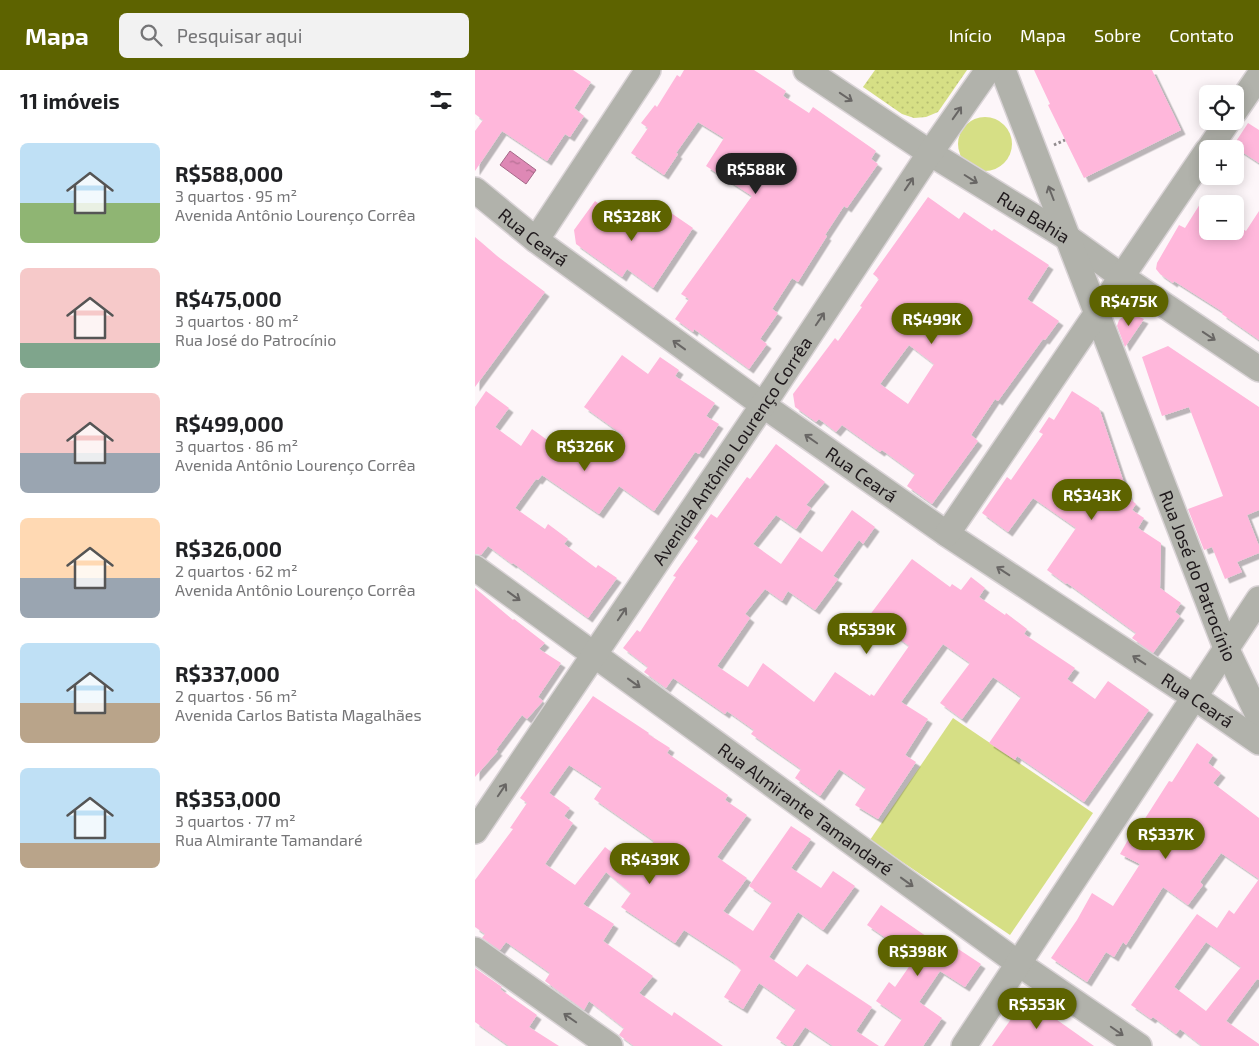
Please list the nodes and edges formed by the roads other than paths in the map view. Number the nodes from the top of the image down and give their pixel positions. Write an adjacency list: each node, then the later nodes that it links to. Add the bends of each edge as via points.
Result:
1 (648, 70): 11 (street)
2 (806, 70): 7 (street, Rua Bahia, one-way to 7)
3 (987, 70): 7 (street, Avenida Antônio Lourenço Corrêa, one-way to 3)
4 (1003, 70): 10 (street, Rua José do Patrocínio, one-way to 4)
5 (1259, 76): 6 (street)
6 (1244, 98)
7 (930, 153): 10 (street, Rua Bahia, one-way to 10); 15 (street, Avenida Antônio Lourenço Corrêa, one-way to 7)
8 (1199, 163): 12 (street)
9 (475, 190): 11 (street, Rua Ceará)
10 (1068, 238): 12 (street, Rua Bahia); 13 (street, Rua José do Patrocínio)
11 (536, 240): 15 (street, Rua Ceará, one-way to 11)
12 (1121, 276): 13 (street); 14 (street, Rua Bahia, one-way to 14)
13 (1097, 313): 16 (street); 19 (street, Rua José do Patrocínio)
14 (1259, 369)
15 (763, 405): 16 (street, Rua Ceará, one-way to 15); 20 (street, Avenida Antônio Lourenço Corrêa, one-way to 15)
16 (947, 534): 21 (street, Rua Ceará, one-way to 16)
17 (475, 568): 20 (street, Rua Almirante Tamandaré, one-way to 20)
18 (1259, 599): 19 (street)
19 (1226, 648): 21 (street); 22 (street, Rua José do Patrocínio)
20 (595, 654): 24 (street, Avenida Antônio Lourenço Corrêa, one-way to 20); 26 (street, Rua Almirante Tamandaré, one-way to 26)
21 (1194, 697): 23 (street, Rua Ceará); 26 (street)
22 (1259, 717)
23 (1259, 742)
24 (475, 830)
25 (475, 950): 27 (street, one-way to 25)
26 (1019, 964): 28 (street); 29 (street, Rua Almirante Tamandaré, one-way to 29)
27 (610, 1046)
28 (964, 1046)
29 (1139, 1046)

